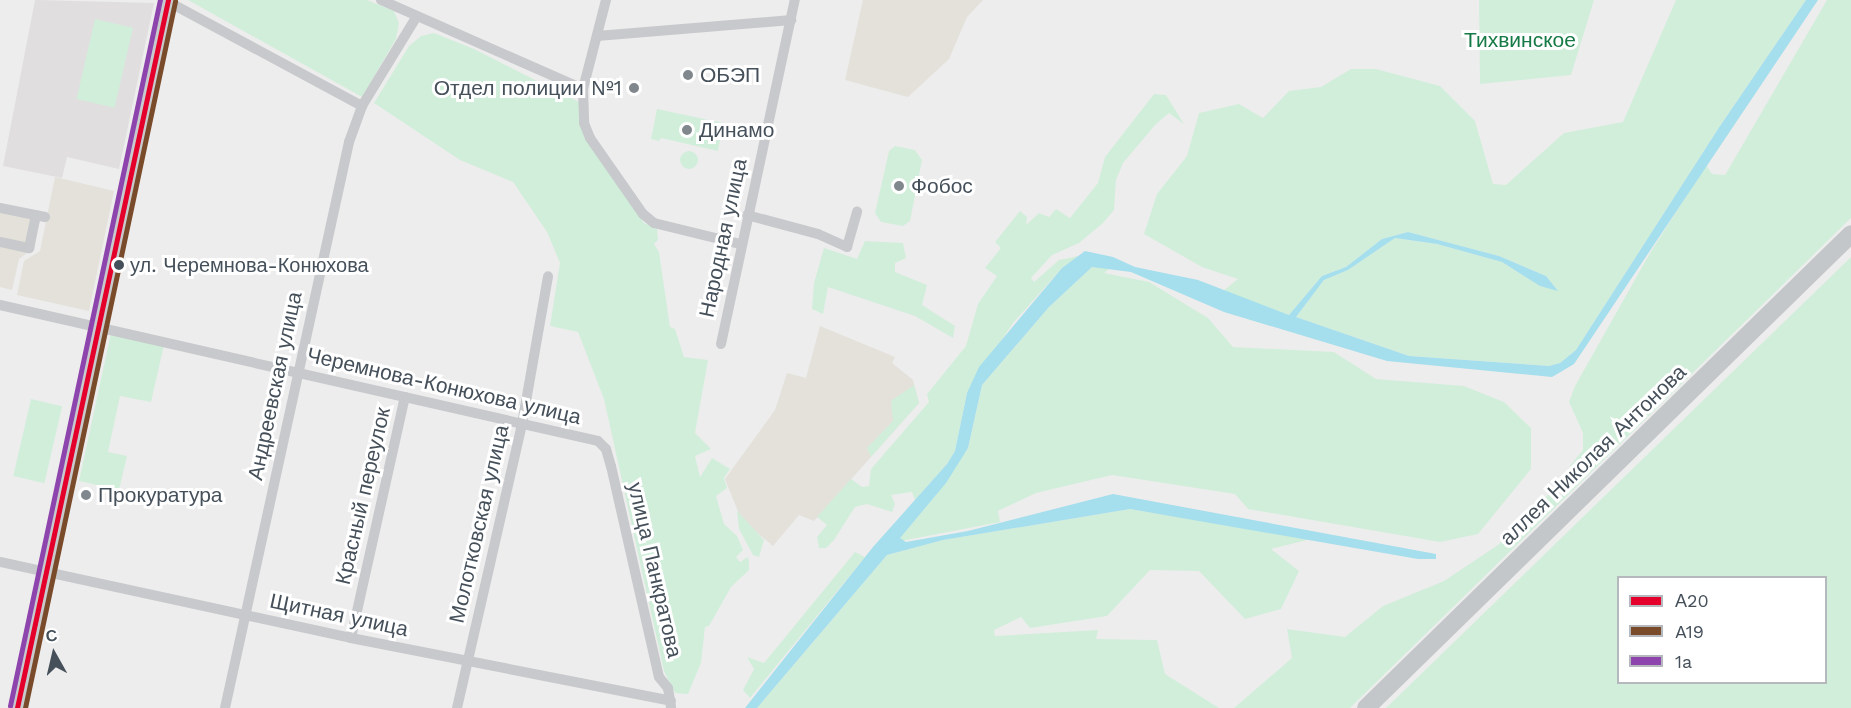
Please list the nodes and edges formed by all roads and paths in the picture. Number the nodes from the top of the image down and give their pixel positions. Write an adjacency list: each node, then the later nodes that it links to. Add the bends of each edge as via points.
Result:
1 (381, 0): 5 (street)
2 (606, 0): 7 (street)
3 (795, 0): 6 (street, Народная улица)
4 (167, 1): 9 (street); 18 (main road)
5 (417, 16): 8 (street); 9 (street, Андреевская улица)
6 (791, 20): 7 (street); 12 (street, Народная улица)
7 (597, 36): 8 (street)
8 (583, 91): 15 (street, via 584,123 590,138 643,214 661,226)
9 (362, 106): 20 (street, Андреевская улица, via 349,142)
10 (0, 208): 14 (street, via 41,216 29,248)
11 (857, 211): 12 (street, via 848,247 818,234)
12 (747, 215): 15 (street, Народная улица)
13 (1851, 234): 33 (main road, аллея Николая Антонова)
14 (0, 242)
15 (740, 244): 19 (street, Народная улица)
16 (548, 276): 22 (street, Молотковская улица)
17 (0, 305): 18 (street, Черемнова-Конюхова улица)
18 (99, 327): 20 (street, Черемнова-Конюхова улица); 25 (main road)
19 (721, 344)
20 (297, 372): 21 (street, Черемнова-Конюхова улица); 26 (street, Андреевская улица)
21 (405, 397): 22 (street, Черемнова-Конюхова улица); 27 (street, Красный переулок)
22 (522, 424): 23 (street, Черемнова-Конюхова улица); 28 (street, Молотковская улица)
23 (598, 441): 29 (street, улица Панкратова, via 606,449 659,677 668,688)
24 (0, 562): 25 (street, Щитная улица)
25 (46, 572): 26 (street, Щитная улица); 30 (main road)
26 (246, 615): 27 (street, Щитная улица); 31 (street, Андреевская улица)
27 (351, 638): 28 (street, Щитная улица)
28 (467, 662): 29 (street, Щитная улица); 32 (street, Молотковская улица)
29 (671, 705)
30 (17, 708)
31 (225, 708)
32 (457, 708)
33 (1366, 708)

